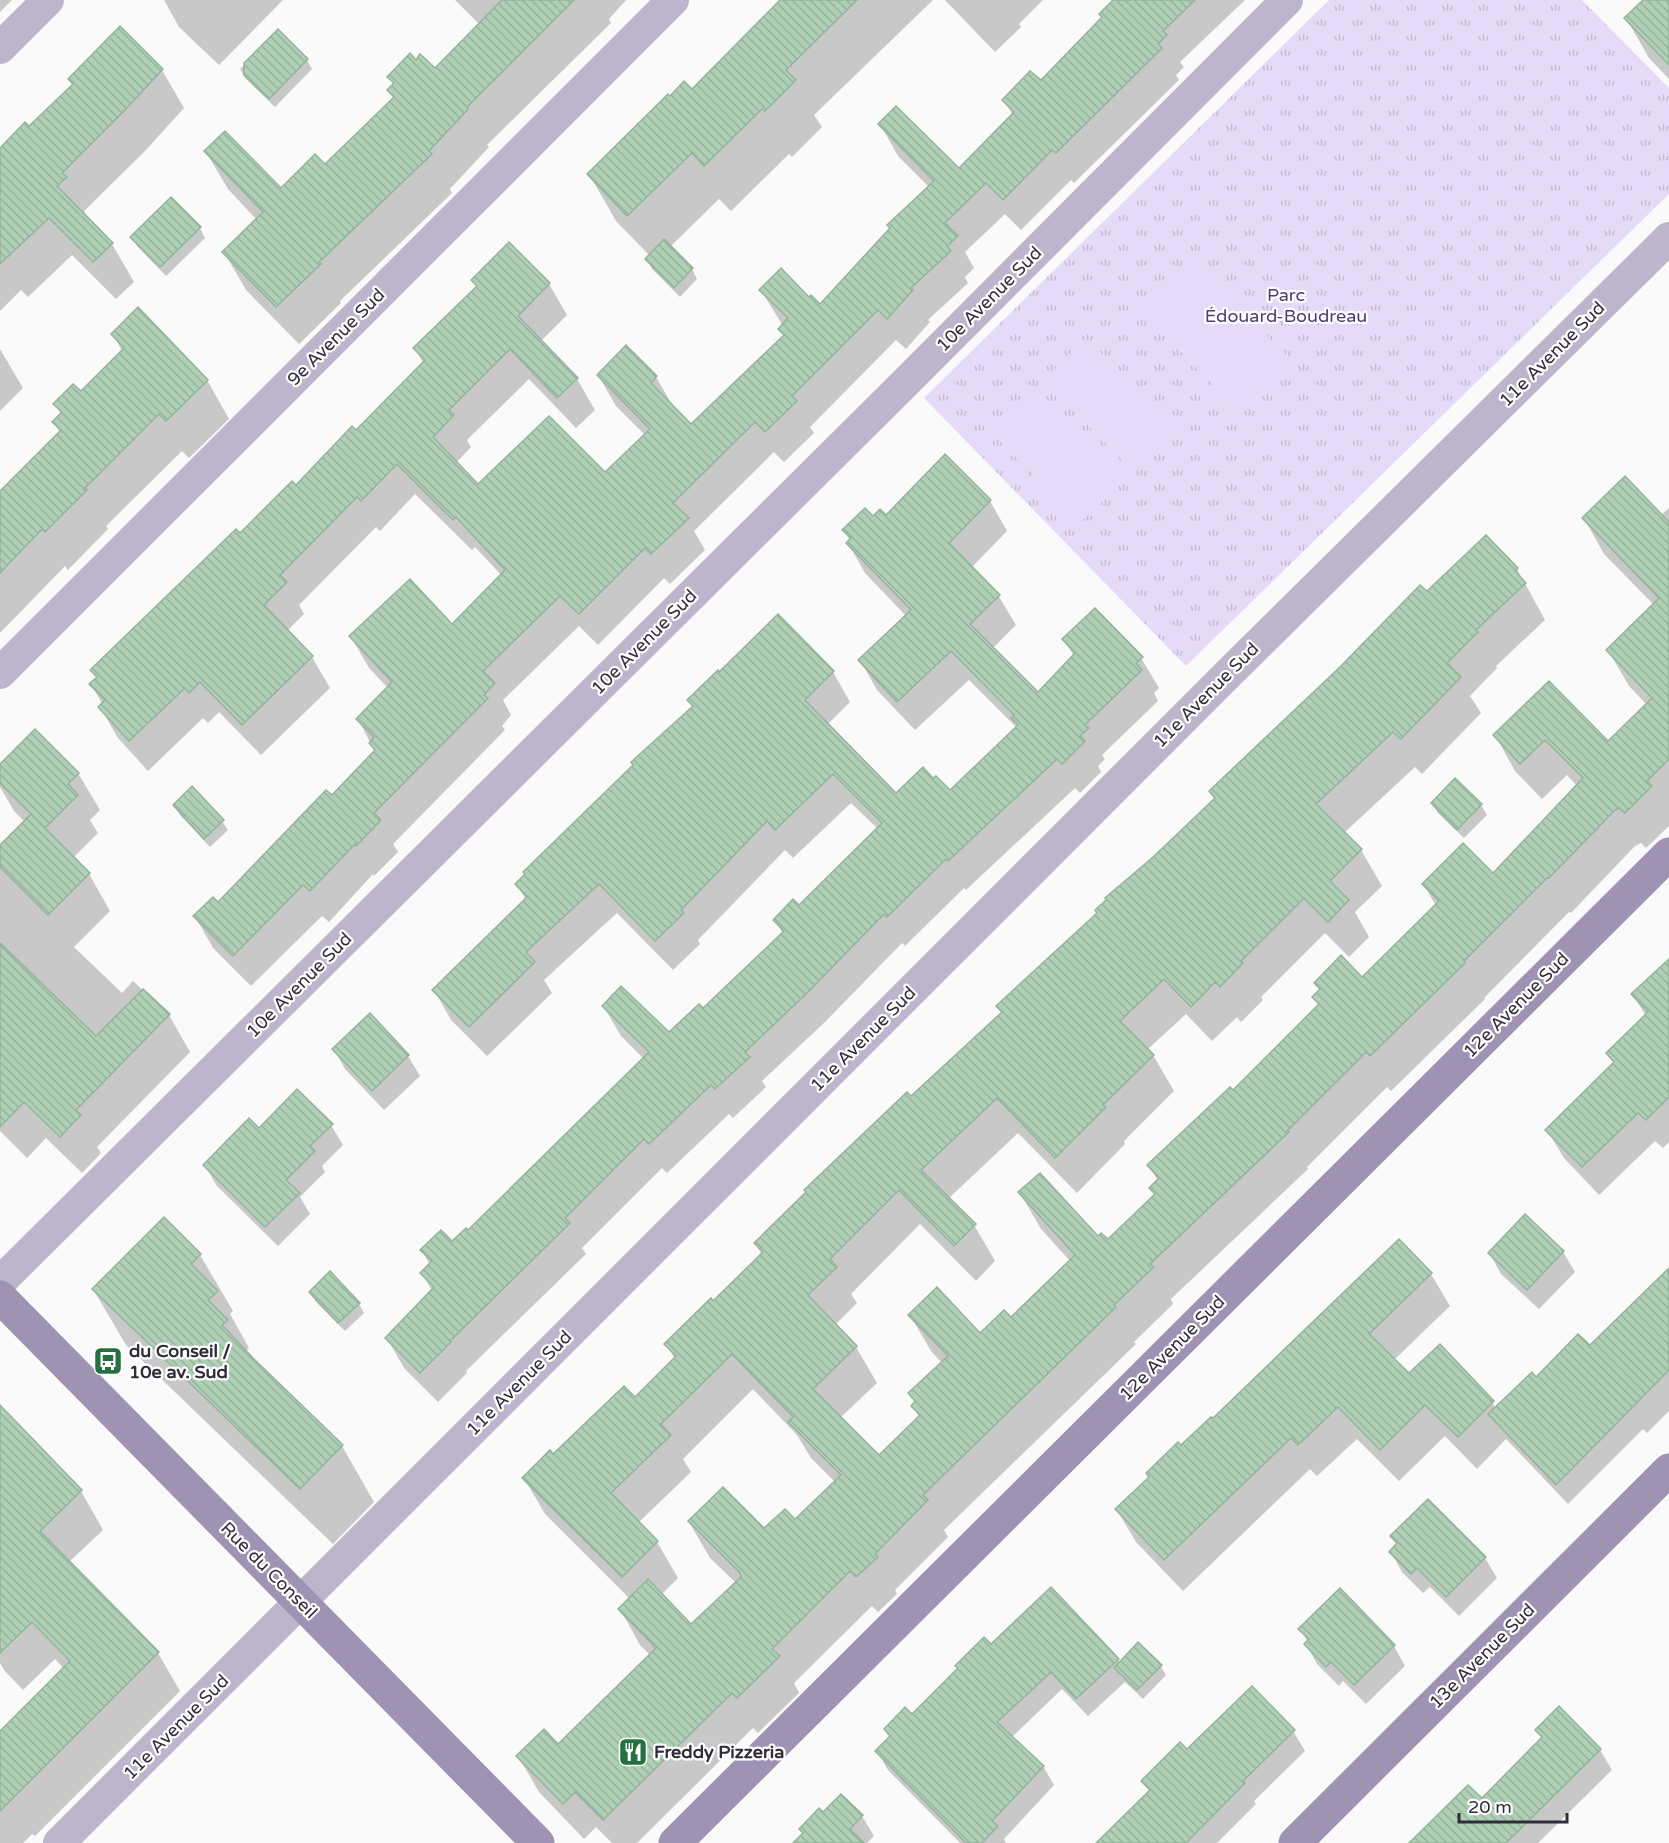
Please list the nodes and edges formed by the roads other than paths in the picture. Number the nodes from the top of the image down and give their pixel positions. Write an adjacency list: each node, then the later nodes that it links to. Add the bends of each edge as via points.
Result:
1 (48, 0): 4 (street)
2 (673, 0): 6 (street, 9e Avenue Sud)
3 (1287, 0): 8 (street, 10e Avenue Sud)
4 (0, 48)
5 (1669, 238): 11 (street, 11e Avenue Sud, via 1221,680)
6 (0, 673)
7 (1669, 854): 14 (main road, 12e Avenue Sud)
8 (0, 1282)
9 (0, 1297): 11 (main road, Rue du Conseil)
10 (1669, 1470): 15 (main road, 13e Avenue Sud)
11 (300, 1602): 12 (street, 11e Avenue Sud); 13 (main road, Rue du Conseil)
12 (59, 1843)
13 (538, 1843)
14 (675, 1843)
15 (1295, 1843)

